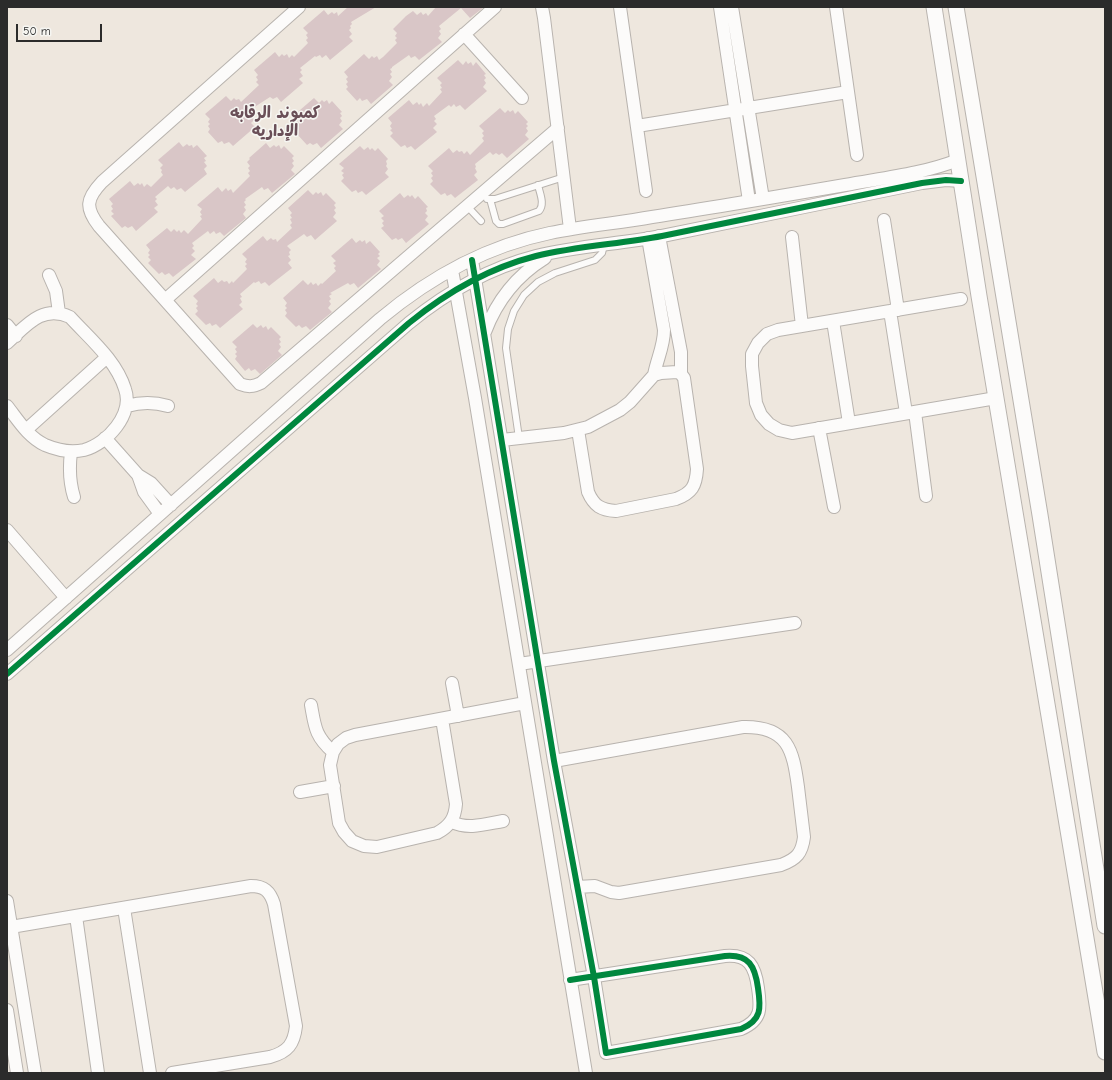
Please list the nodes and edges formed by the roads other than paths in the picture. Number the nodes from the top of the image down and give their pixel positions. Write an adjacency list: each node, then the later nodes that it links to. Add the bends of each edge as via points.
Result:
1 (299, 7): 40 (street, via 93,191 89,203 91,216)
2 (495, 7): 10 (street)
3 (542, 7): 16 (street)
4 (620, 7): 15 (street)
5 (720, 7): 14 (street)
6 (732, 7): 13 (street)
7 (836, 7): 11 (street)
8 (934, 7): 18 (street)
9 (956, 7): 70 (street)
10 (464, 34): 12 (street); 40 (street)
11 (848, 92): 13 (street); 17 (street)
12 (522, 98)
13 (749, 107): 14 (street); 24 (street)
14 (736, 110): 15 (street); 25 (street)
15 (637, 126): 22 (street)
16 (558, 128): 19 (street); 23 (street)
17 (857, 155)
18 (958, 160): 20 (street); 24 (street, via 928,170)
19 (564, 177): 21 (lane); 29 (street)
20 (961, 181): 30 (street, via 922,183); 51 (street)
21 (538, 185): 23 (lane, via 495,199); 23 (lane, via 542,208 503,224 496,221)
22 (646, 191)
23 (485, 197): 26 (street)
24 (763, 199): 25 (street)
25 (750, 201): 29 (street)
26 (467, 206): 27 (lane); 40 (street, via 261,383 254,386 240,384)
27 (481, 220)
28 (884, 220): 41 (street)
29 (570, 229): 34 (street, via 530,238)
30 (653, 237): 32 (street); 49 (street, via 681,352); 50 (street, via 664,330 663,344)
31 (792, 237): 45 (street)
32 (604, 245): 33 (street); 61 (lane, via 602,253 595,260 555,273 538,282 524,295 514,311 508,329 506,348)
33 (559, 252): 37 (street, via 516,262); 46 (street, via 534,265 512,284 496,307)
34 (472, 260): 35 (street); 37 (street)
35 (452, 270): 38 (street); 67 (street, via 415,292 392,310)
36 (50, 276): 42 (street, via 56,291)
37 (475, 279): 38 (street); 46 (street)
38 (456, 289): 77 (street); 78 (street, via 398,333)
39 (961, 299): 41 (street)
40 (165, 300)
41 (894, 311): 43 (street); 55 (street)
42 (59, 313): 47 (street, via 34,319); 48 (street, via 70,317)
43 (833, 321): 45 (street); 56 (street)
44 (7, 326): 47 (street)
45 (802, 326): 57 (street, via 766,334 758,343 752,354 756,403 761,415 769,424 780,430 792,432)
46 (484, 333): 62 (street)
47 (11, 339)
48 (107, 357): 53 (street, via 126,390); 58 (street)
49 (681, 374): 50 (street, via 677,372); 59 (street, via 684,378 697,469 692,488 685,495 616,511 599,507 588,492)
50 (654, 375): 59 (street, via 620,410 598,423)
51 (996, 398): 55 (street); 71 (street)
52 (7, 406): 58 (street)
53 (127, 406): 54 (street, via 144,402); 60 (street, via 119,424)
54 (168, 406)
55 (911, 412): 56 (street); 65 (street)
56 (850, 423): 57 (street)
57 (819, 428): 68 (street)
58 (26, 430): 63 (street, via 45,445)
59 (578, 430): 61 (street)
60 (105, 438): 63 (street, via 89,448); 64 (street)
61 (519, 438): 62 (street)
62 (502, 440): 76 (street)
63 (71, 452): 66 (street, via 69,471)
64 (138, 475): 67 (street, via 151,483); 69 (street, via 144,492)
65 (926, 496)
66 (74, 497)
67 (171, 505): 69 (street)
68 (834, 507)
69 (160, 514): 73 (street)
70 (1040, 515): 71 (street); 95 (street)
71 (1016, 518): 100 (street)
72 (7, 530): 73 (street)
73 (66, 598): 75 (street)
74 (795, 623): 76 (street)
75 (7, 650)
76 (538, 661): 77 (street); 85 (street)
77 (519, 664): 80 (street)
78 (7, 674)
79 (452, 684): 82 (street)
80 (525, 703): 82 (street); 97 (street)
81 (311, 705): 84 (street, via 317,732 323,743)
82 (458, 716): 83 (street)
83 (442, 719): 84 (street, via 355,735 338,744); 89 (street, via 456,804)
84 (333, 752): 86 (street, via 330,764)
85 (554, 761): 90 (street); 90 (street, via 744,727 758,727 771,731 782,739 795,763 804,837 803,847 790,861 781,865 619,893 595,886)
86 (334, 786): 87 (street); 89 (street, via 339,823 352,841 364,846 377,847 437,833)
87 (300, 792)
88 (503, 821): 89 (street, via 470,826)
89 (452, 822)
90 (577, 887): 96 (street)
91 (7, 901): 94 (street)
92 (124, 908): 93 (street); 105 (street); 106 (street, via 250,886 266,889 272,896 296,1026 295,1037 281,1054)
93 (76, 916): 94 (street); 104 (street)
94 (11, 926): 99 (street)
95 (1105, 926)
96 (594, 977): 96 (street, via 735,956 745,959 756,975 759,1013 749,1026 741,1029 606,1053); 97 (street)
97 (570, 980): 107 (street)
98 (7, 1010): 101 (street)
99 (32, 1051): 101 (street); 103 (street)
100 (1105, 1052)
101 (14, 1054): 102 (street)
102 (17, 1073)
103 (35, 1073)
104 (98, 1073)
105 (150, 1073)
106 (172, 1073)
107 (586, 1073)

